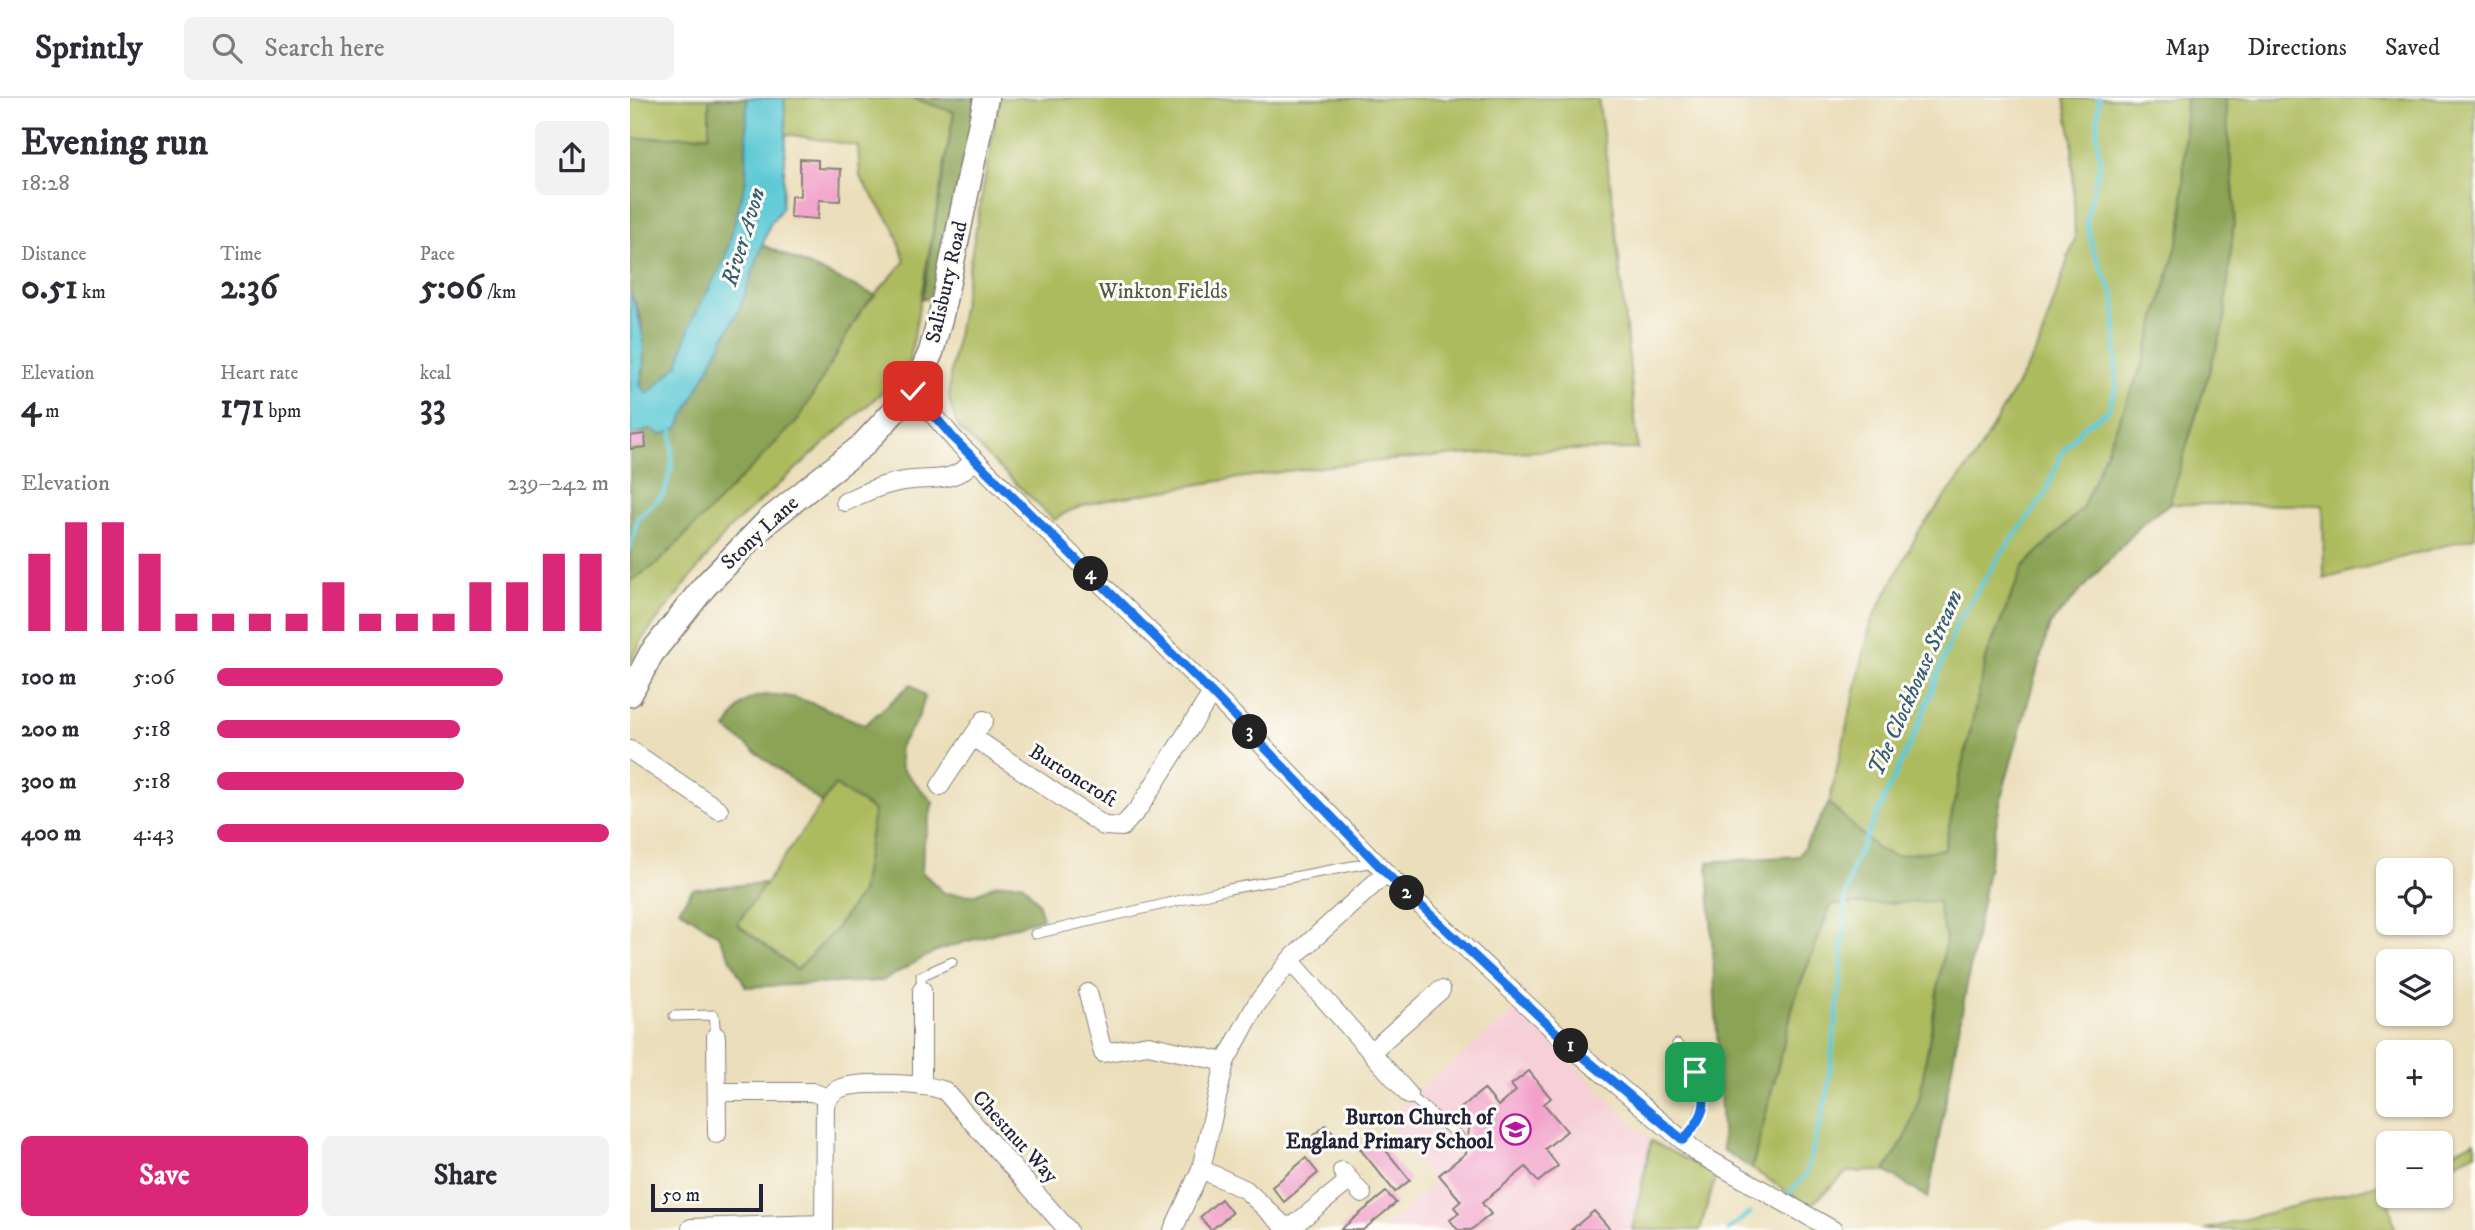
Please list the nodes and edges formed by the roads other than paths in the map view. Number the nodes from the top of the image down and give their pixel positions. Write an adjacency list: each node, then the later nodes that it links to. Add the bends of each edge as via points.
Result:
1 (986, 98): 2 (main road, Salisbury Road, via 942,315)
2 (913, 391): 3 (street); 6 (main road, Stony Lane, via 862,446 768,521 704,587 651,654)
3 (975, 460): 4 (street, via 963,472 933,481 901,481); 5 (street)
4 (845, 502)
5 (1212, 693): 8 (street, Burtoncroft, via 1139,808 1122,827 1104,827); 12 (street)
6 (630, 694)
7 (984, 720): 8 (street)
8 (973, 737): 10 (street)
9 (630, 750): 11 (street)
10 (940, 786)
11 (719, 810)
12 (1381, 867): 13 (lane, via 1251,884); 14 (street); 30 (street, via 1574,1049)
13 (1035, 934)
14 (1290, 960): 22 (street); 23 (street, via 1256,1005)
15 (952, 962): 16 (lane, via 921,976)
16 (922, 990): 24 (street)
17 (1441, 990): 22 (street)
18 (1088, 993): 23 (street, via 1103,1053 1148,1045)
19 (674, 1016): 20 (lane, via 715,1015)
20 (716, 1036): 25 (street)
21 (1677, 1044): 30 (lane, via 1705,1096 1696,1126)
22 (1372, 1051): 26 (street)
23 (1225, 1062): 31 (street)
24 (922, 1086): 27 (street, Chestnut Way, via 856,1086 841,1088); 35 (street, Chestnut Way, via 945,1091)
25 (717, 1092): 27 (street, via 812,1091); 28 (street)
26 (1409, 1095): 29 (lane)
27 (828, 1098): 33 (street, via 824,1111)
28 (717, 1134)
29 (1459, 1136)
30 (1683, 1140): 37 (street, via 1699,1154)
31 (1201, 1169): 32 (street, via 1246,1190 1283,1225 1293,1226 1346,1175); 36 (street)
32 (1362, 1194)
33 (824, 1227): 34 (street)
34 (691, 1228)
35 (1068, 1230)
36 (1173, 1230)
37 (1833, 1230)

